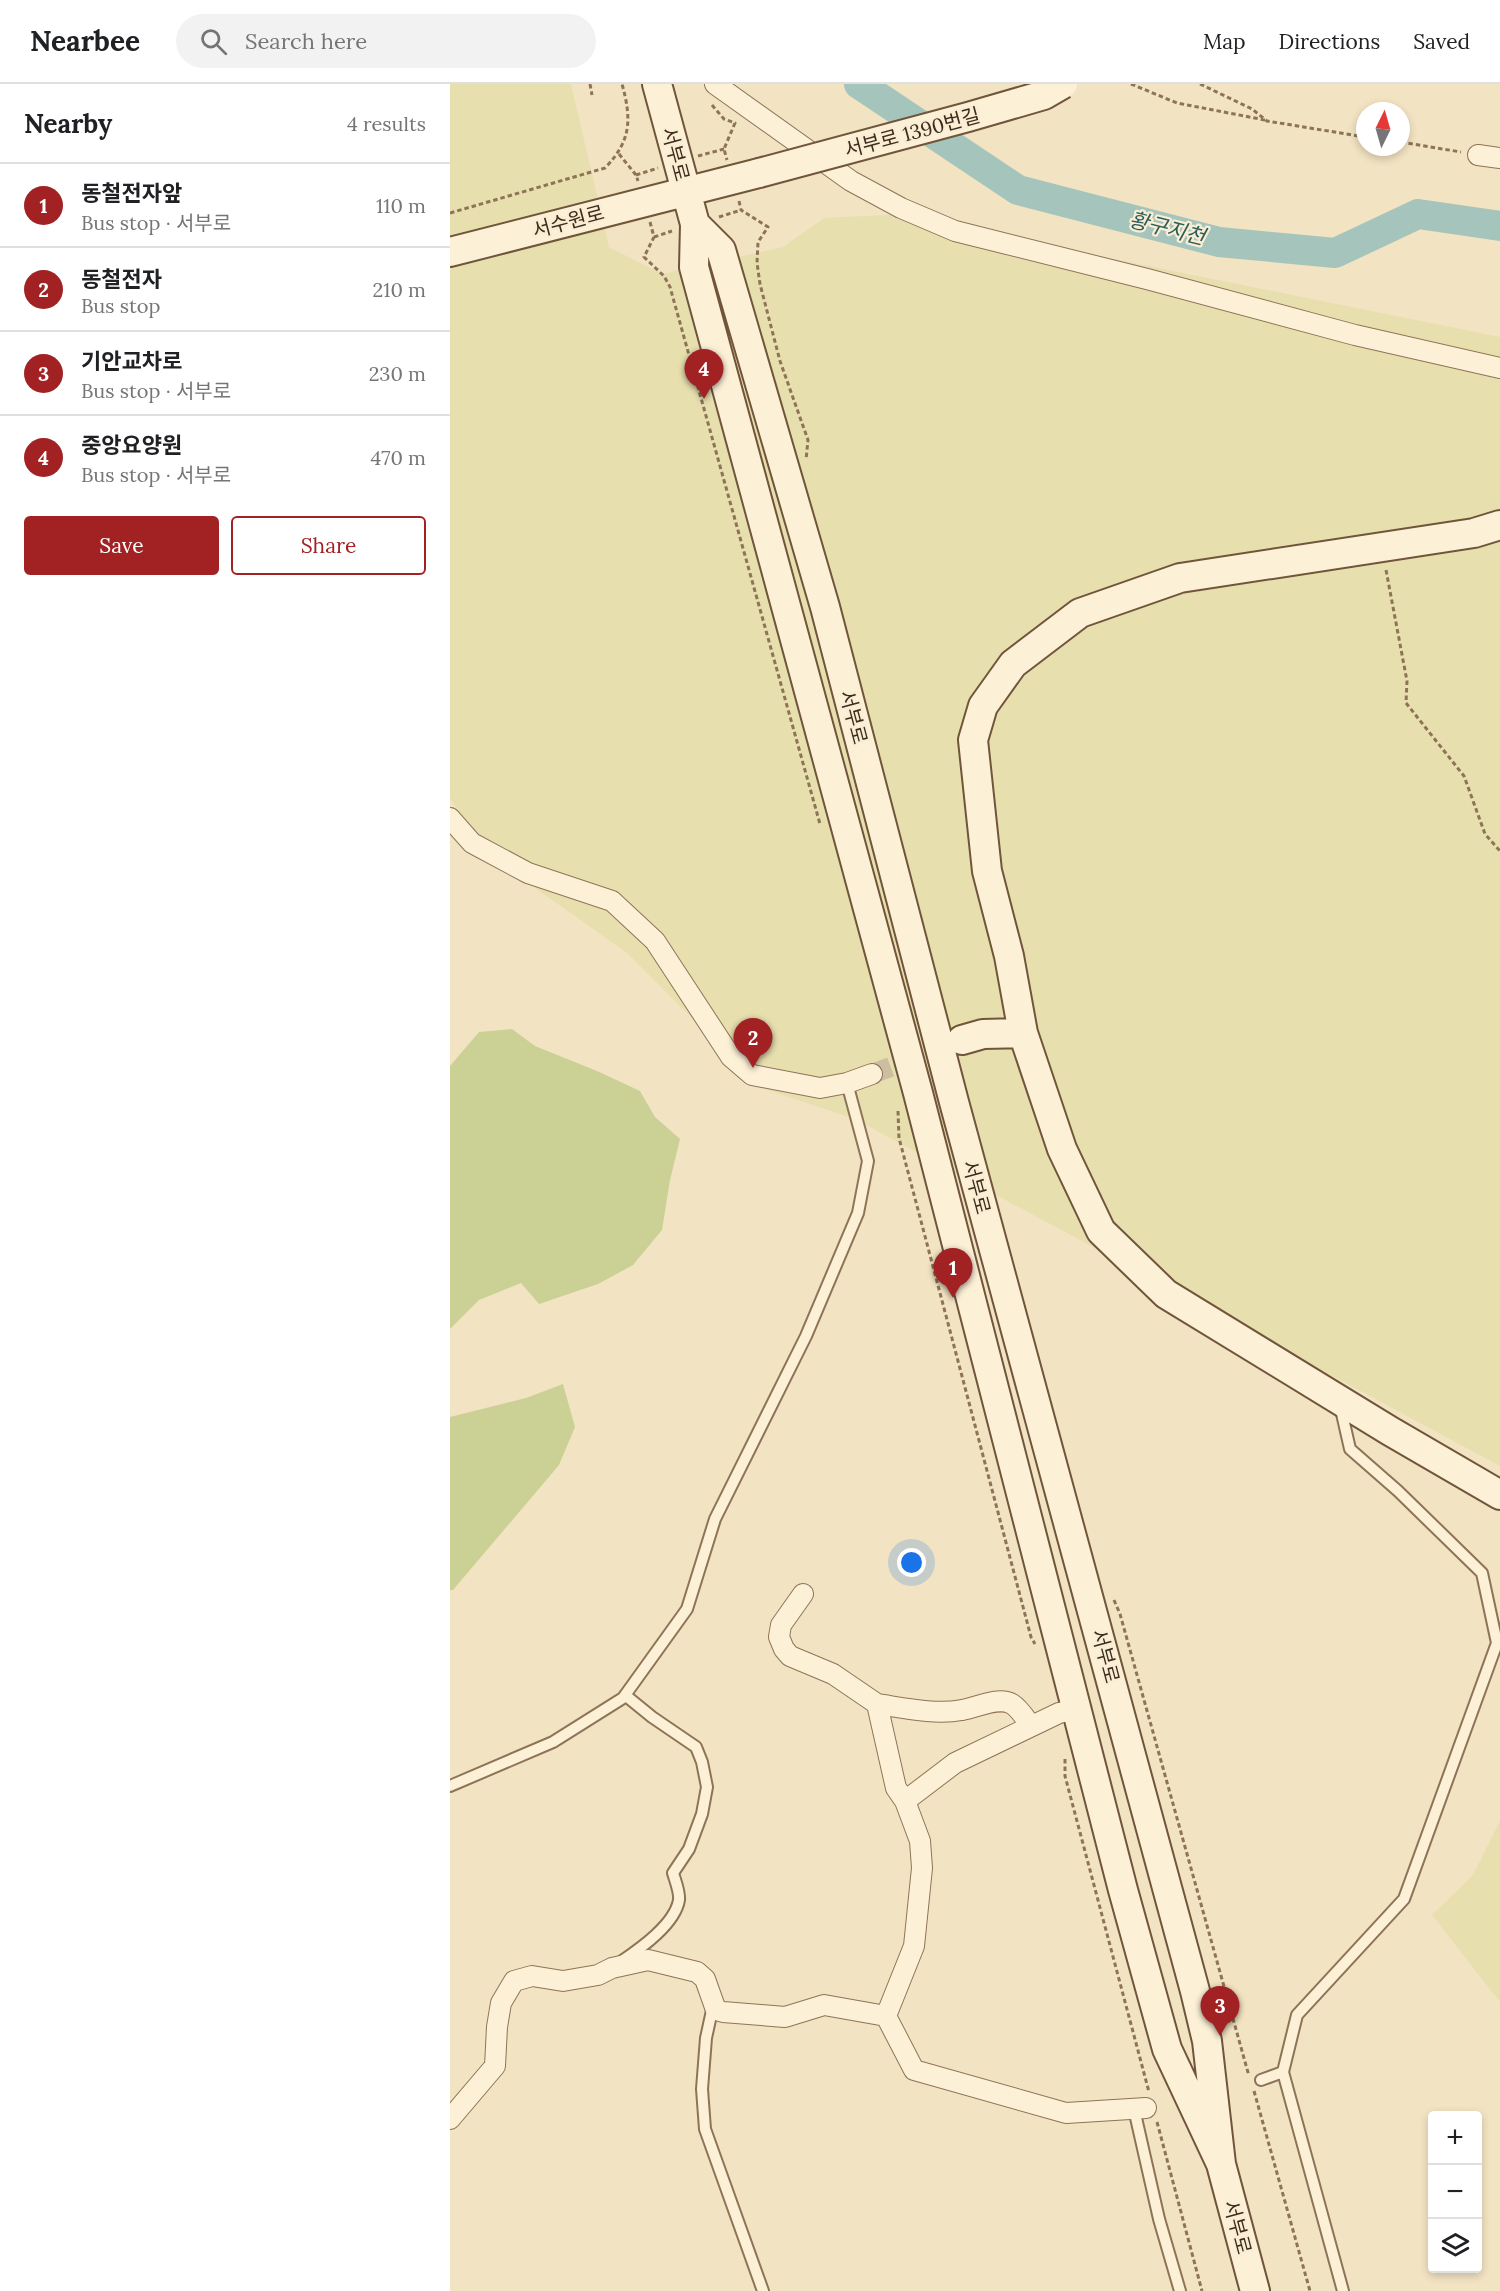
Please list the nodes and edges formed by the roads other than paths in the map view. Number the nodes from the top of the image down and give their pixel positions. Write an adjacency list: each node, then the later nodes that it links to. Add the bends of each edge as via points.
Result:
1 (657, 84): 6 (main road, 서부로)
2 (716, 84): 9 (street, via 851,181 955,231 1355,335)
3 (1063, 84): 6 (main road, 서부로 1390번길, bridge, via 1044,95 968,117)
4 (1478, 155): 5 (street)
5 (1500, 159)
6 (686, 191): 7 (main road, 서부로); 8 (main road, 서수원로)
7 (695, 224): 22 (main road, 서부로, via 694,267 918,1093); 33 (main road, 서부로, via 721,250 825,607 954,1102 1208,2041)
8 (450, 252)
9 (1500, 368)
10 (1500, 525): 12 (main road, via 1474,533 1180,578 1080,613 1013,664 983,705 973,741 987,871 1009,956)
11 (450, 818): 15 (street, via 472,843 528,873 612,901 655,941 731,1057 752,1075 820,1088)
12 (1023, 1033): 13 (main road, via 983,1034); 16 (main road, via 1062,1149 1101,1231 1166,1294)
13 (962, 1040)
14 (872, 1074): 15 (street)
15 (847, 1083): 20 (lane, via 868,1161 858,1213 806,1336 715,1519 687,1609)
16 (1339, 1398): 17 (main road); 19 (lane, via 1350,1449 1482,1573)
17 (1500, 1495)
18 (803, 1594): 21 (street, via 781,1625 779,1637 784,1649 790,1656 833,1674)
19 (1498, 1643): 29 (lane, via 1404,1899 1297,2015)
20 (625, 1695): 24 (lane, via 553,1742); 26 (lane, via 696,1747 706,1787 702,1814 689,1849 673,1873 679,1899 670,1920)
21 (877, 1704): 23 (street, via 960,1711 1003,1702 1012,1704); 25 (street, via 896,1788)
22 (1077, 1709): 23 (street); 33 (main road, 서부로, via 1167,2049)
23 (1031, 1725): 25 (street, via 954,1763)
24 (450, 1786)
25 (905, 1801): 28 (street, via 920,1841 922,1868 914,1946)
26 (612, 1968): 27 (street, via 648,1959 697,1972 705,1979); 32 (street, via 598,1975 563,1981 532,1976 514,1981 501,2003 495,2066)
27 (713, 2005): 28 (street, via 723,2012 786,2017 825,2005); 34 (lane, via 702,2089 705,2129)
28 (886, 2016): 31 (street, via 914,2070 1066,2113)
29 (1283, 2072): 30 (lane); 37 (lane)
30 (1261, 2080)
31 (1146, 2108): 35 (lane, via 1159,2219)
32 (450, 2119)
33 (1221, 2164): 36 (main road, 서부로)
34 (763, 2291)
35 (1180, 2291)
36 (1255, 2291)
37 (1343, 2291)

